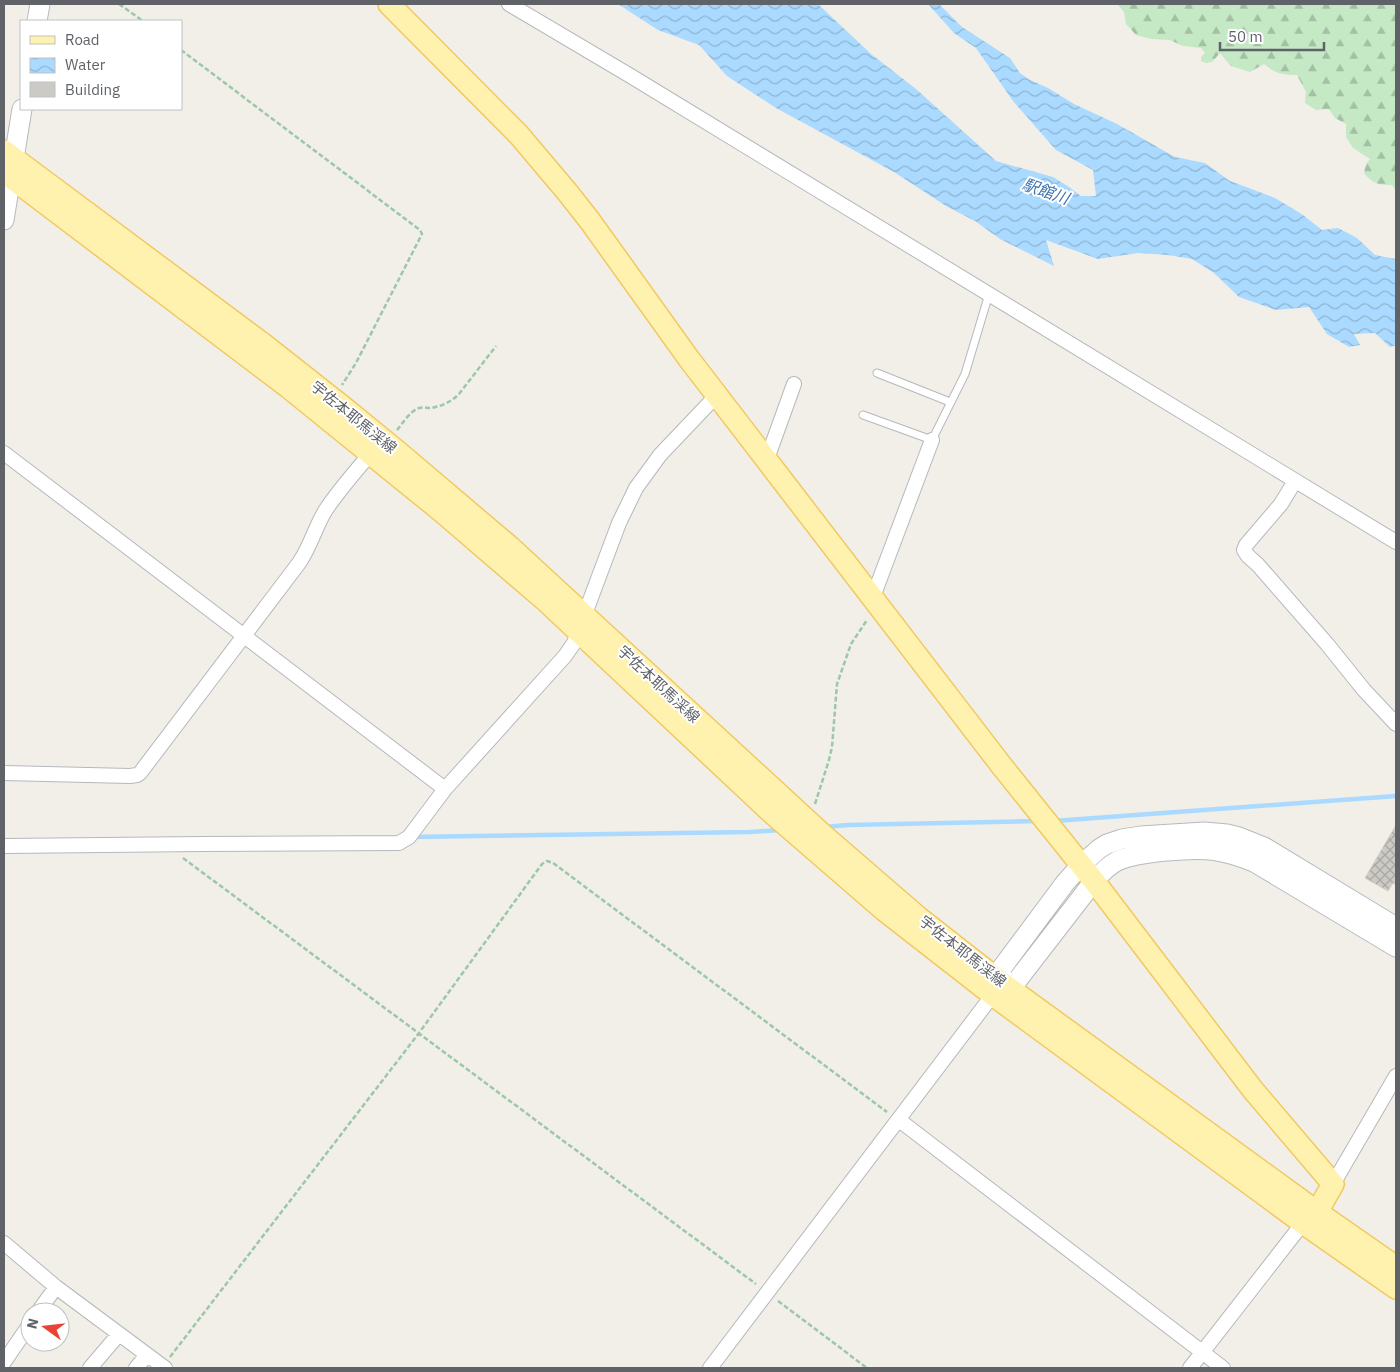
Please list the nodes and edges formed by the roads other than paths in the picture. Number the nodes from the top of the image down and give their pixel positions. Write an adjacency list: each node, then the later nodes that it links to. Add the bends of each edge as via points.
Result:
1 (40, 4): 4 (street)
2 (389, 4): 11 (main road, via 544,163)
3 (509, 4): 8 (street)
4 (37, 20)
5 (22, 110): 6 (street)
6 (8, 165): 7 (street); 15 (main road, 宇佐本耶馬渓線, via 288,387); 15 (main road, 宇佐本耶馬渓線, via 263,344 332,398)
7 (4, 220)
8 (989, 294): 12 (lane, via 965,374); 18 (street)
9 (878, 373): 12 (lane)
10 (794, 384): 17 (street)
11 (717, 395): 17 (main road); 21 (street, via 660,455 636,488)
12 (950, 402): 14 (lane)
13 (863, 415): 14 (lane)
14 (932, 440): 20 (street)
15 (378, 448): 21 (main road, 宇佐本耶馬渓線, via 510,547); 22 (street, via 330,504 304,557)
16 (4, 453): 22 (street)
17 (767, 459): 20 (main road)
18 (1295, 481): 19 (street); 23 (street, via 1244,550)
19 (1396, 542)
20 (876, 602): 27 (main road)
21 (582, 623): 25 (street, via 565,656); 30 (main road, 宇佐本耶馬渓線); 30 (main road, 宇佐本耶馬渓線, via 772,813 840,873 884,910)
22 (244, 636): 24 (street, via 137,775); 25 (street)
23 (1396, 724)
24 (4, 772)
25 (445, 789): 26 (street, via 409,837 399,843)
26 (4, 846)
27 (1087, 873): 28 (street, via 1099,849 1116,841 1195,832 1227,834 1264,847); 29 (street, via 1142,854 1216,850 1235,854 1262,866); 30 (street, via 1016,982); 33 (main road, via 1253,1090)
28 (1396, 927)
29 (1396, 946)
30 (997, 989): 32 (street); 34 (main road, 宇佐本耶馬渓線)
31 (1396, 1076): 33 (street)
32 (899, 1120): 42 (street); 48 (street)
33 (1333, 1184): 34 (main road)
34 (1310, 1217): 36 (main road, 宇佐本耶馬渓線); 38 (main road, 宇佐本耶馬渓線); 42 (street)
35 (4, 1243): 37 (street)
36 (1396, 1267)
37 (56, 1287): 39 (street); 40 (street)
38 (1396, 1288)
39 (45, 1302)
40 (119, 1334): 43 (street); 46 (street)
41 (20, 1339): 44 (street)
42 (1202, 1352): 49 (street); 50 (street)
43 (147, 1355): 45 (street); 47 (street)
44 (4, 1362)
45 (164, 1367)
46 (90, 1368)
47 (136, 1368)
48 (710, 1368)
49 (1190, 1368)
50 (1223, 1368)

